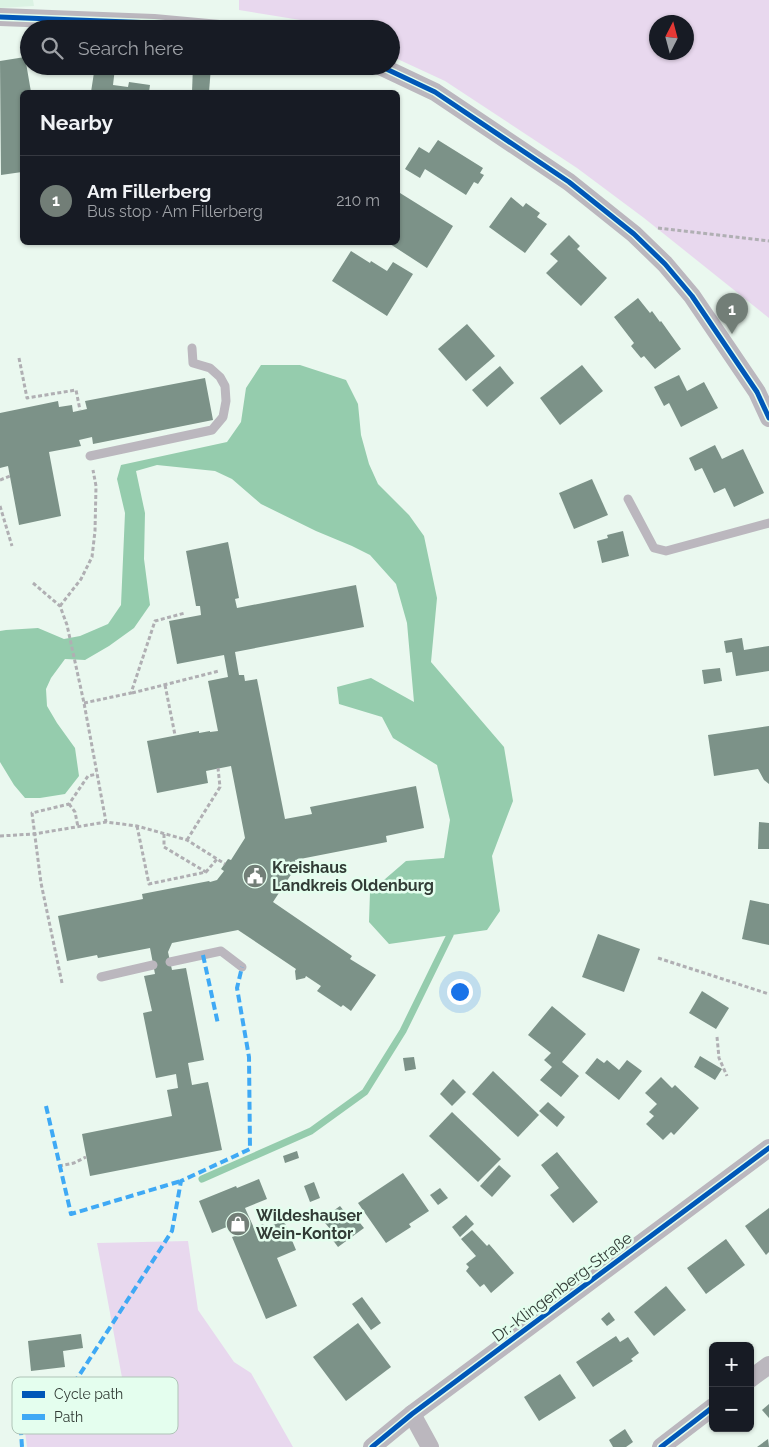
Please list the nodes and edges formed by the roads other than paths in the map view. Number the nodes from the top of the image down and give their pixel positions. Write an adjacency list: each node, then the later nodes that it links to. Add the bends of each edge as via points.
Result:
1 (0, 17): 2 (street)
2 (77, 20)
3 (399, 75): 5 (street, via 435,92 569,182 634,234 692,296 756,392)
4 (192, 348): 6 (lane, via 192,363 210,368 225,386 223,417 212,430)
5 (769, 418)
6 (90, 456)
7 (628, 499): 8 (lane, via 654,548 666,551)
8 (769, 523)
9 (170, 962): 11 (lane, via 221,951)
10 (153, 965): 12 (lane)
11 (242, 967)
12 (101, 977)
13 (769, 1148): 17 (street, Dr.-Klingenberg-Straße)
14 (769, 1365): 15 (street)
15 (754, 1376)
16 (709, 1410): 20 (street)
17 (412, 1414): 18 (street, Dr.-Klingenberg-Straße); 19 (street)
18 (372, 1447)
19 (430, 1447)
20 (661, 1447)

